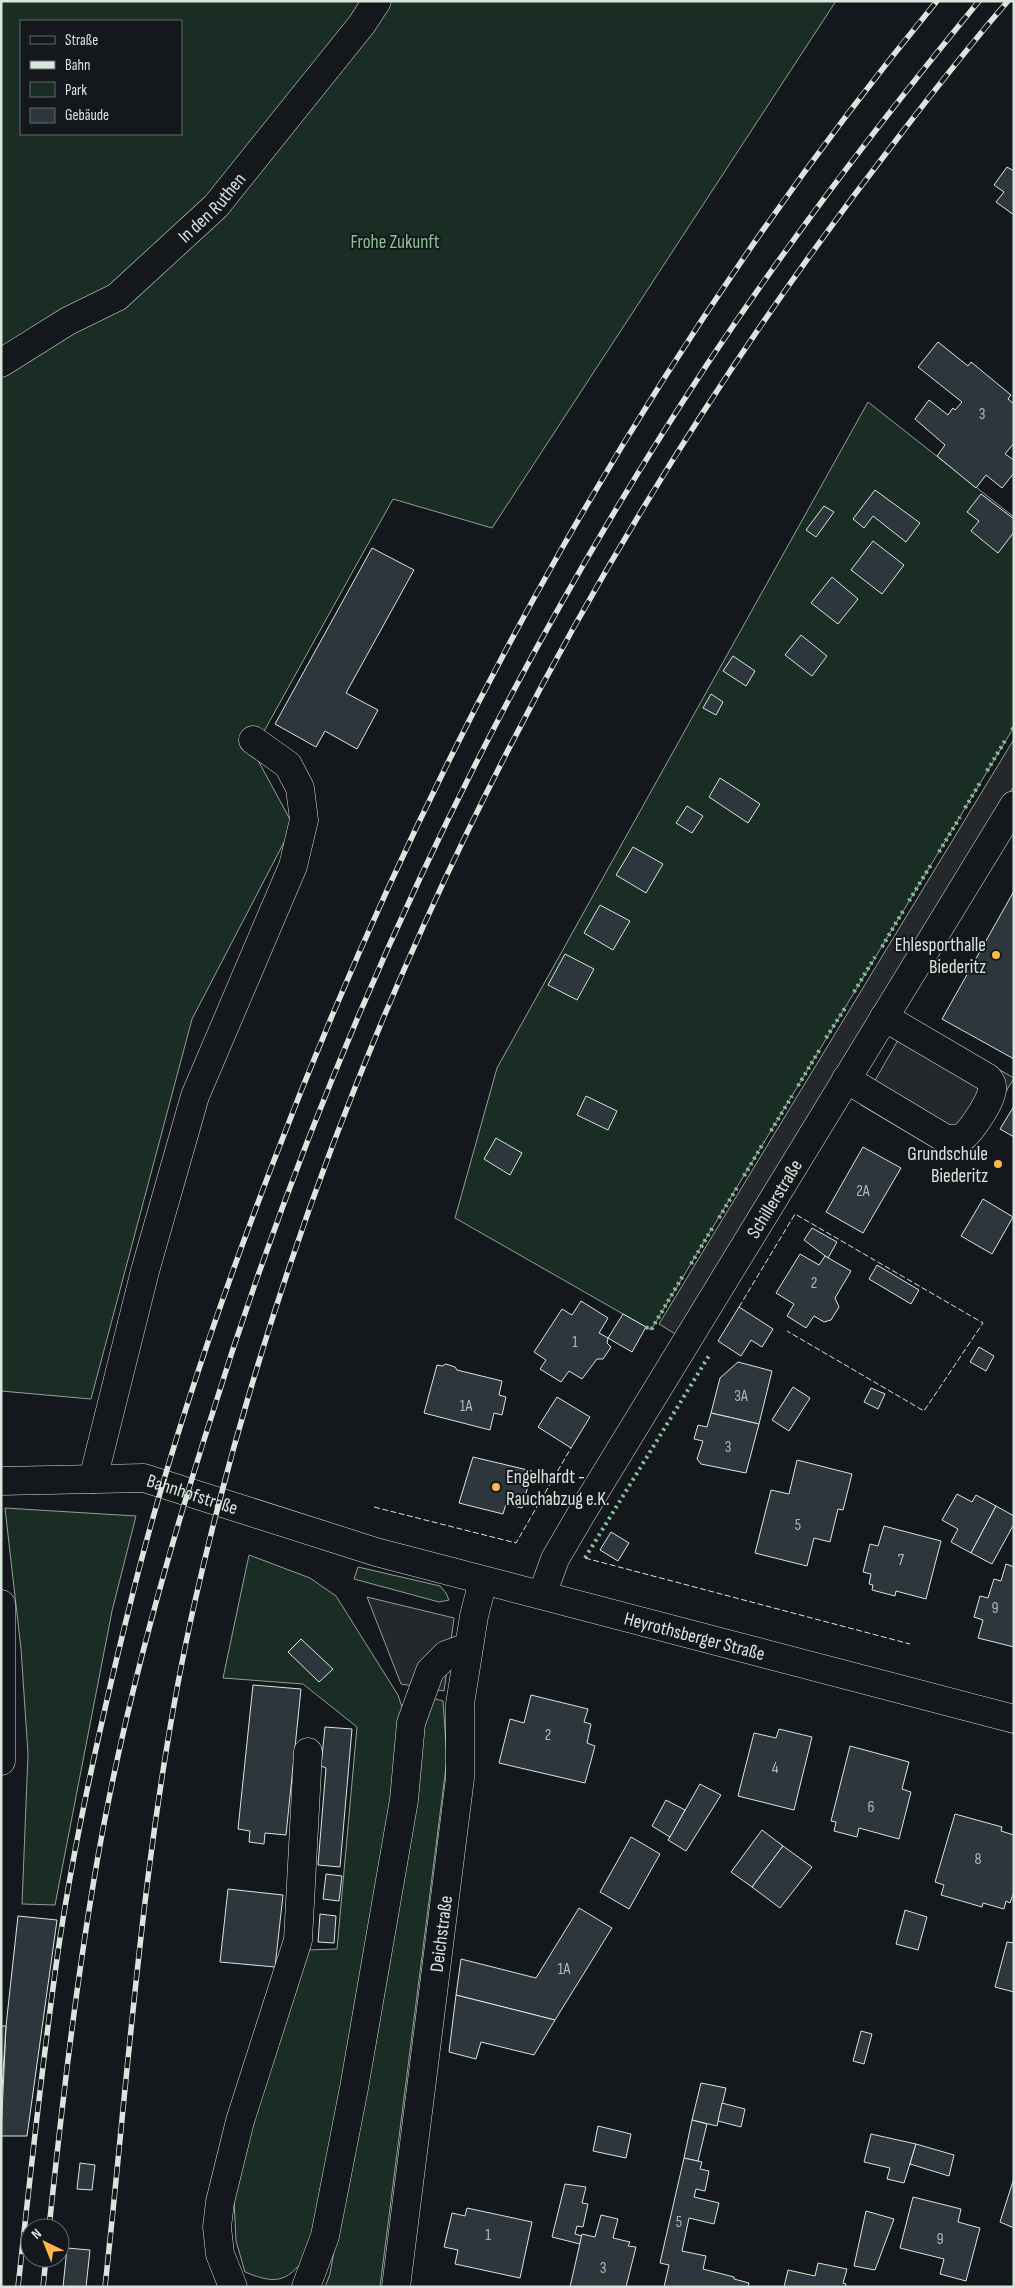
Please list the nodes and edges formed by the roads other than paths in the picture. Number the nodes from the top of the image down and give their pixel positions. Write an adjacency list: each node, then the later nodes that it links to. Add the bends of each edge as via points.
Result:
1 (377, 1): 2 (street, In den Ruthen, via 216,206 117,297 68,321)
2 (1, 363)
3 (253, 740): 7 (street, via 288,766 300,788 304,820 293,866 195,1096 145,1271)
4 (1014, 805): 5 (street, Schillerstraße)
5 (884, 1017): 6 (street, Schillerstraße); 6 (street, via 988,1078 992,1093 973,1128 962,1138 946,1139)
6 (846, 1079): 11 (street, Schillerstraße, via 563,1544)
7 (92, 1479): 8 (street, Bahnhofstraße); 9 (street, Bahnhofstraße, via 144,1478)
8 (1, 1481)
9 (376, 1552): 10 (street, Heyrothsberger Straße)
10 (483, 1581): 11 (street, Heyrothsberger Straße); 13 (street, Deichstraße)
11 (542, 1595): 14 (street, Heyrothsberger Straße)
12 (1, 1604): 16 (street)
13 (468, 1647): 18 (street, via 446,1655 430,1671 411,1722 404,1800 354,2088 325,2236); 19 (street, Deichstraße, via 458,1724 460,1778)
14 (1014, 1719)
15 (308, 1752): 17 (street, via 298,1940 240,2121 220,2202 217,2227 220,2254)
16 (1, 1761)
17 (233, 2287)
18 (306, 2287)
19 (396, 2287)

